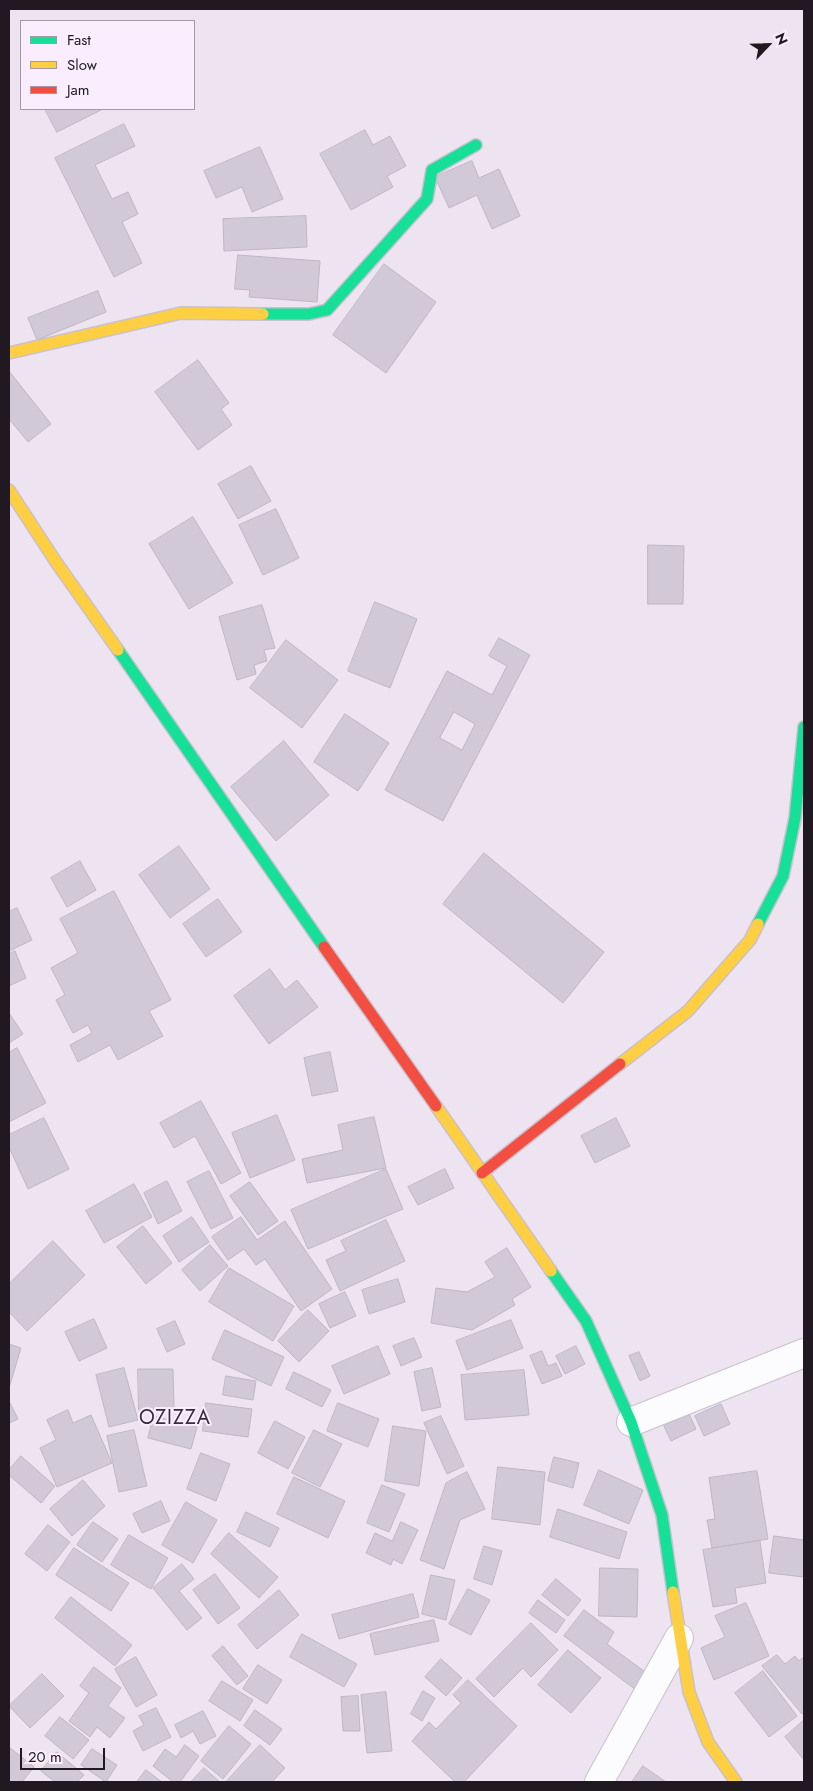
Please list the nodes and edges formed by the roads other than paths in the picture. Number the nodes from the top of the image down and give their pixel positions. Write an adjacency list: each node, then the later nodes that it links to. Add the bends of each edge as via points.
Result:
1 (476, 145): 2 (street, via 432,170 427,199 326,310 309,314 181,313)
2 (9, 353)
3 (9, 490): 6 (street)
4 (804, 727): 5 (street)
5 (799, 821): 6 (street, via 783,876 750,940 688,1011)
6 (482, 1173): 8 (street, via 586,1321)
7 (804, 1353): 8 (street)
8 (631, 1422): 9 (street, via 662,1515)
9 (679, 1638): 10 (street); 11 (street, via 689,1692 708,1742)
10 (599, 1782)
11 (736, 1782)

